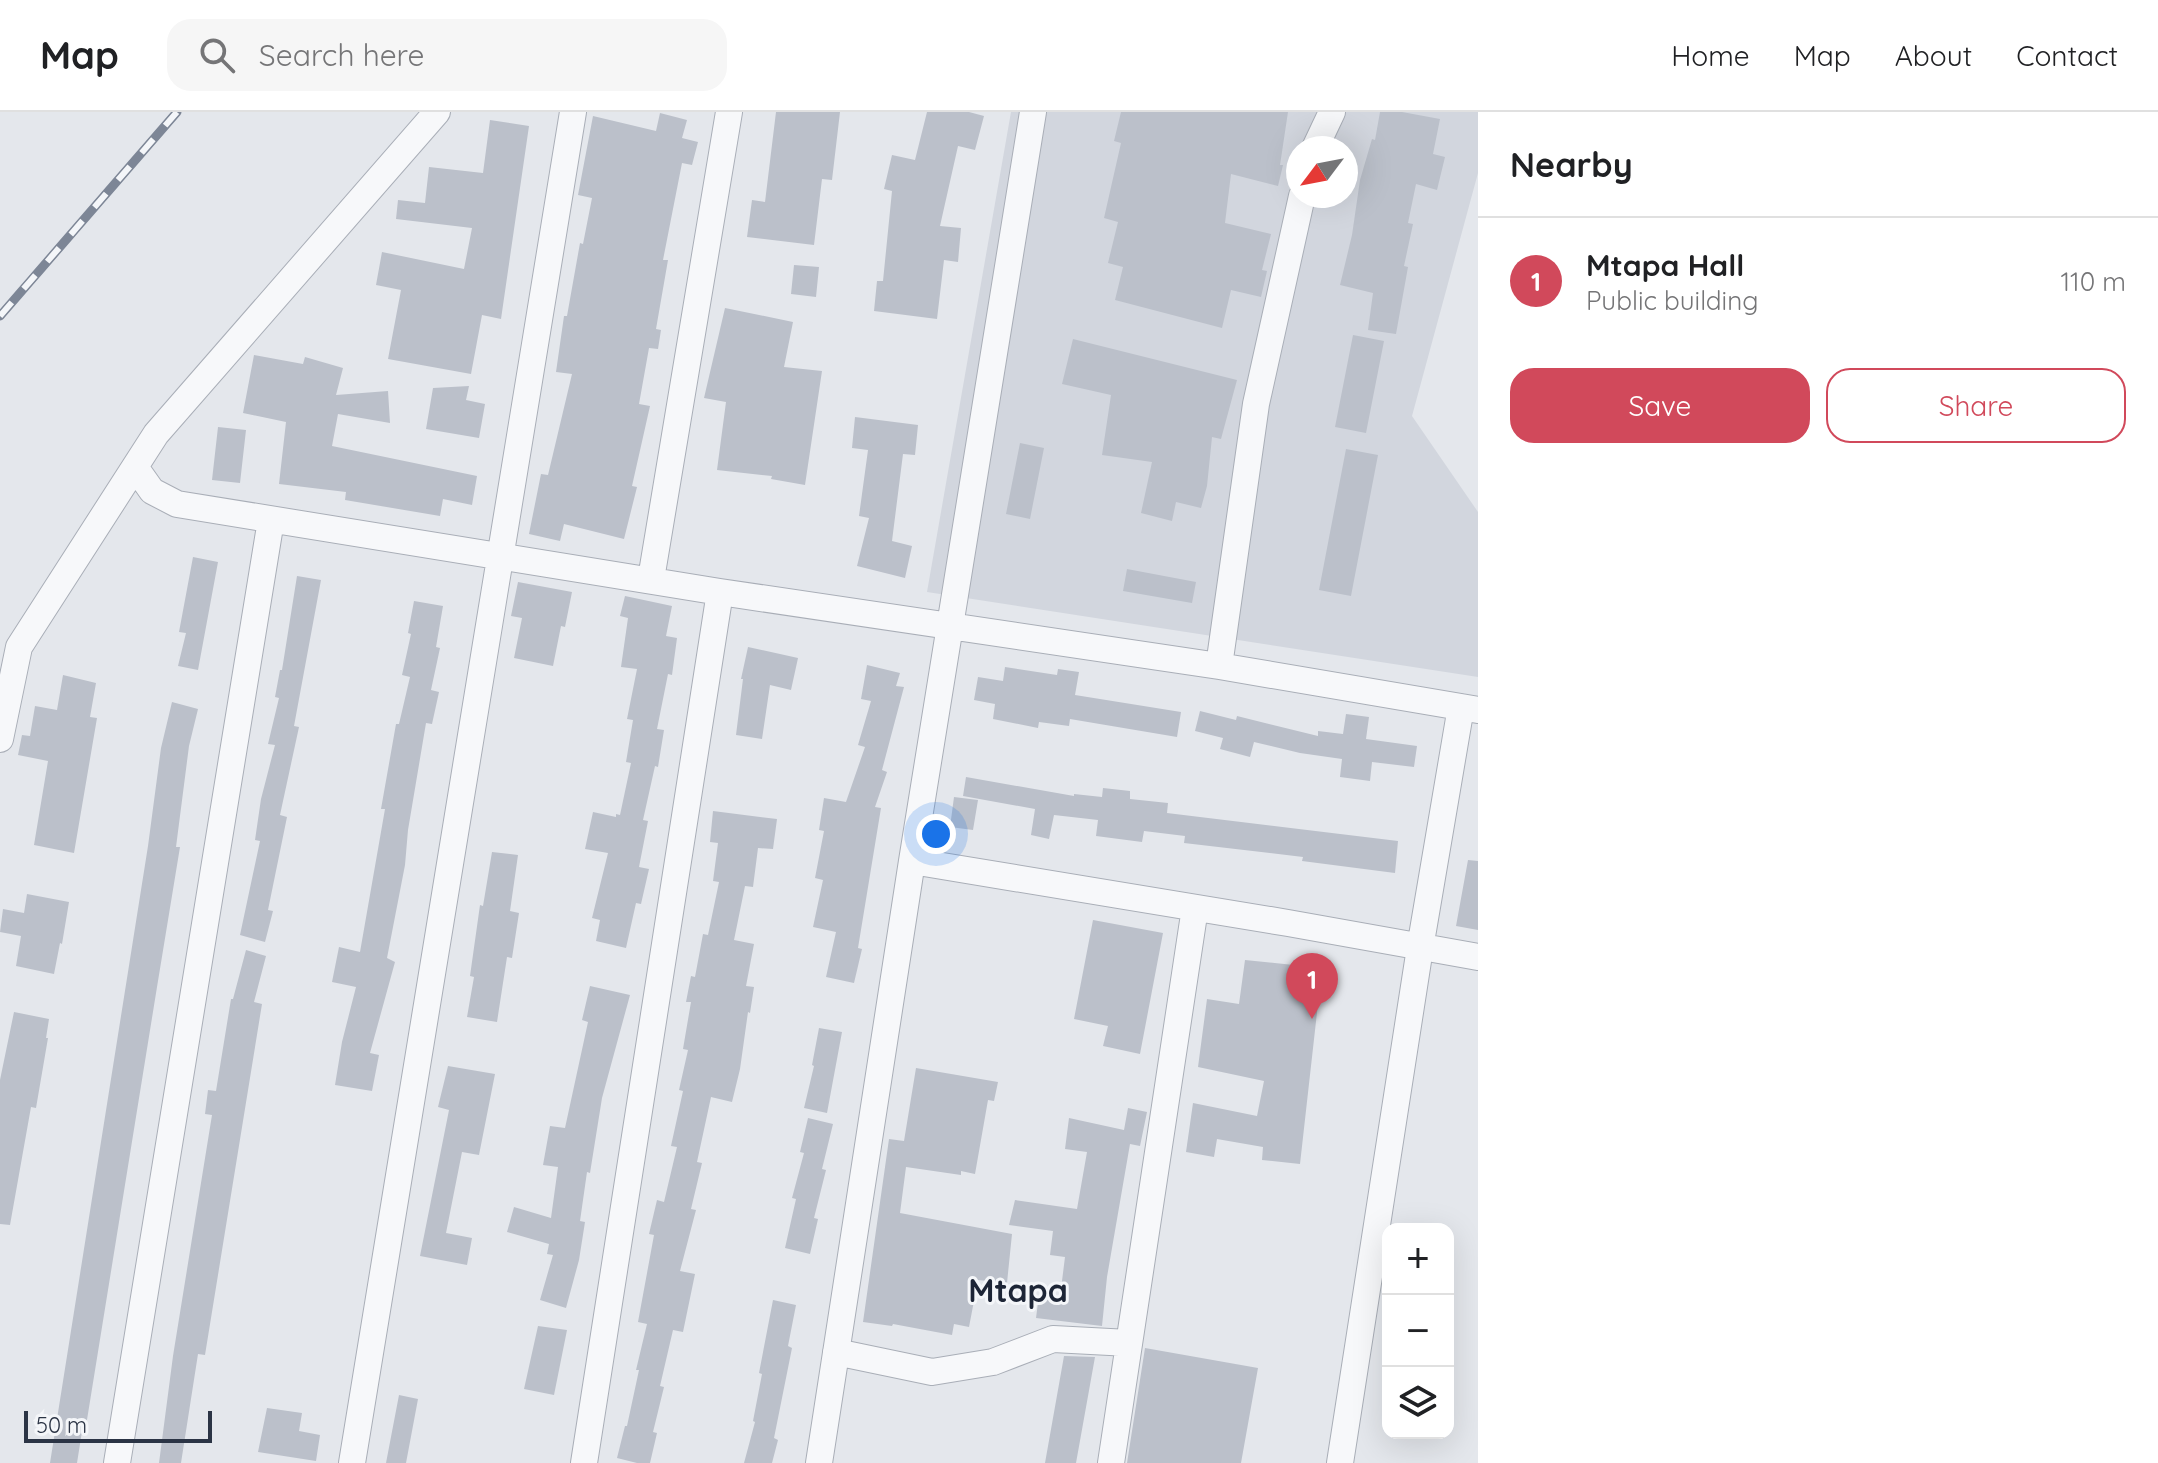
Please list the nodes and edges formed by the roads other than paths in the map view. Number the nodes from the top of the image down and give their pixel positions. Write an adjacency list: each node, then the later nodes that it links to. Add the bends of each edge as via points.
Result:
1 (437, 112): 8 (street, via 156,434)
2 (573, 112): 10 (street)
3 (729, 112): 11 (street)
4 (1033, 112): 13 (street)
5 (1332, 112): 6 (street)
6 (1321, 136)
7 (1299, 208): 14 (street, via 1256,404)
8 (135, 467): 9 (street, via 152,491 177,504); 16 (street, via 19,647)
9 (271, 520): 10 (street); 23 (street)
10 (501, 557): 11 (street); 24 (street)
11 (651, 579): 12 (street)
12 (720, 592): 13 (street); 25 (street)
13 (951, 627): 14 (street); 17 (street)
14 (1219, 666): 15 (street)
15 (1470, 709): 19 (street)
16 (0, 739)
17 (912, 861): 18 (street); 22 (street)
18 (1195, 908): 19 (street); 21 (street)
19 (1420, 948): 20 (street); 28 (street)
20 (1478, 957)
21 (1129, 1343): 22 (street, via 1053,1339 993,1362 932,1372); 27 (street)
22 (836, 1352): 26 (street)
23 (117, 1463)
24 (352, 1463)
25 (584, 1463)
26 (819, 1463)
27 (1111, 1463)
28 (1340, 1463)

